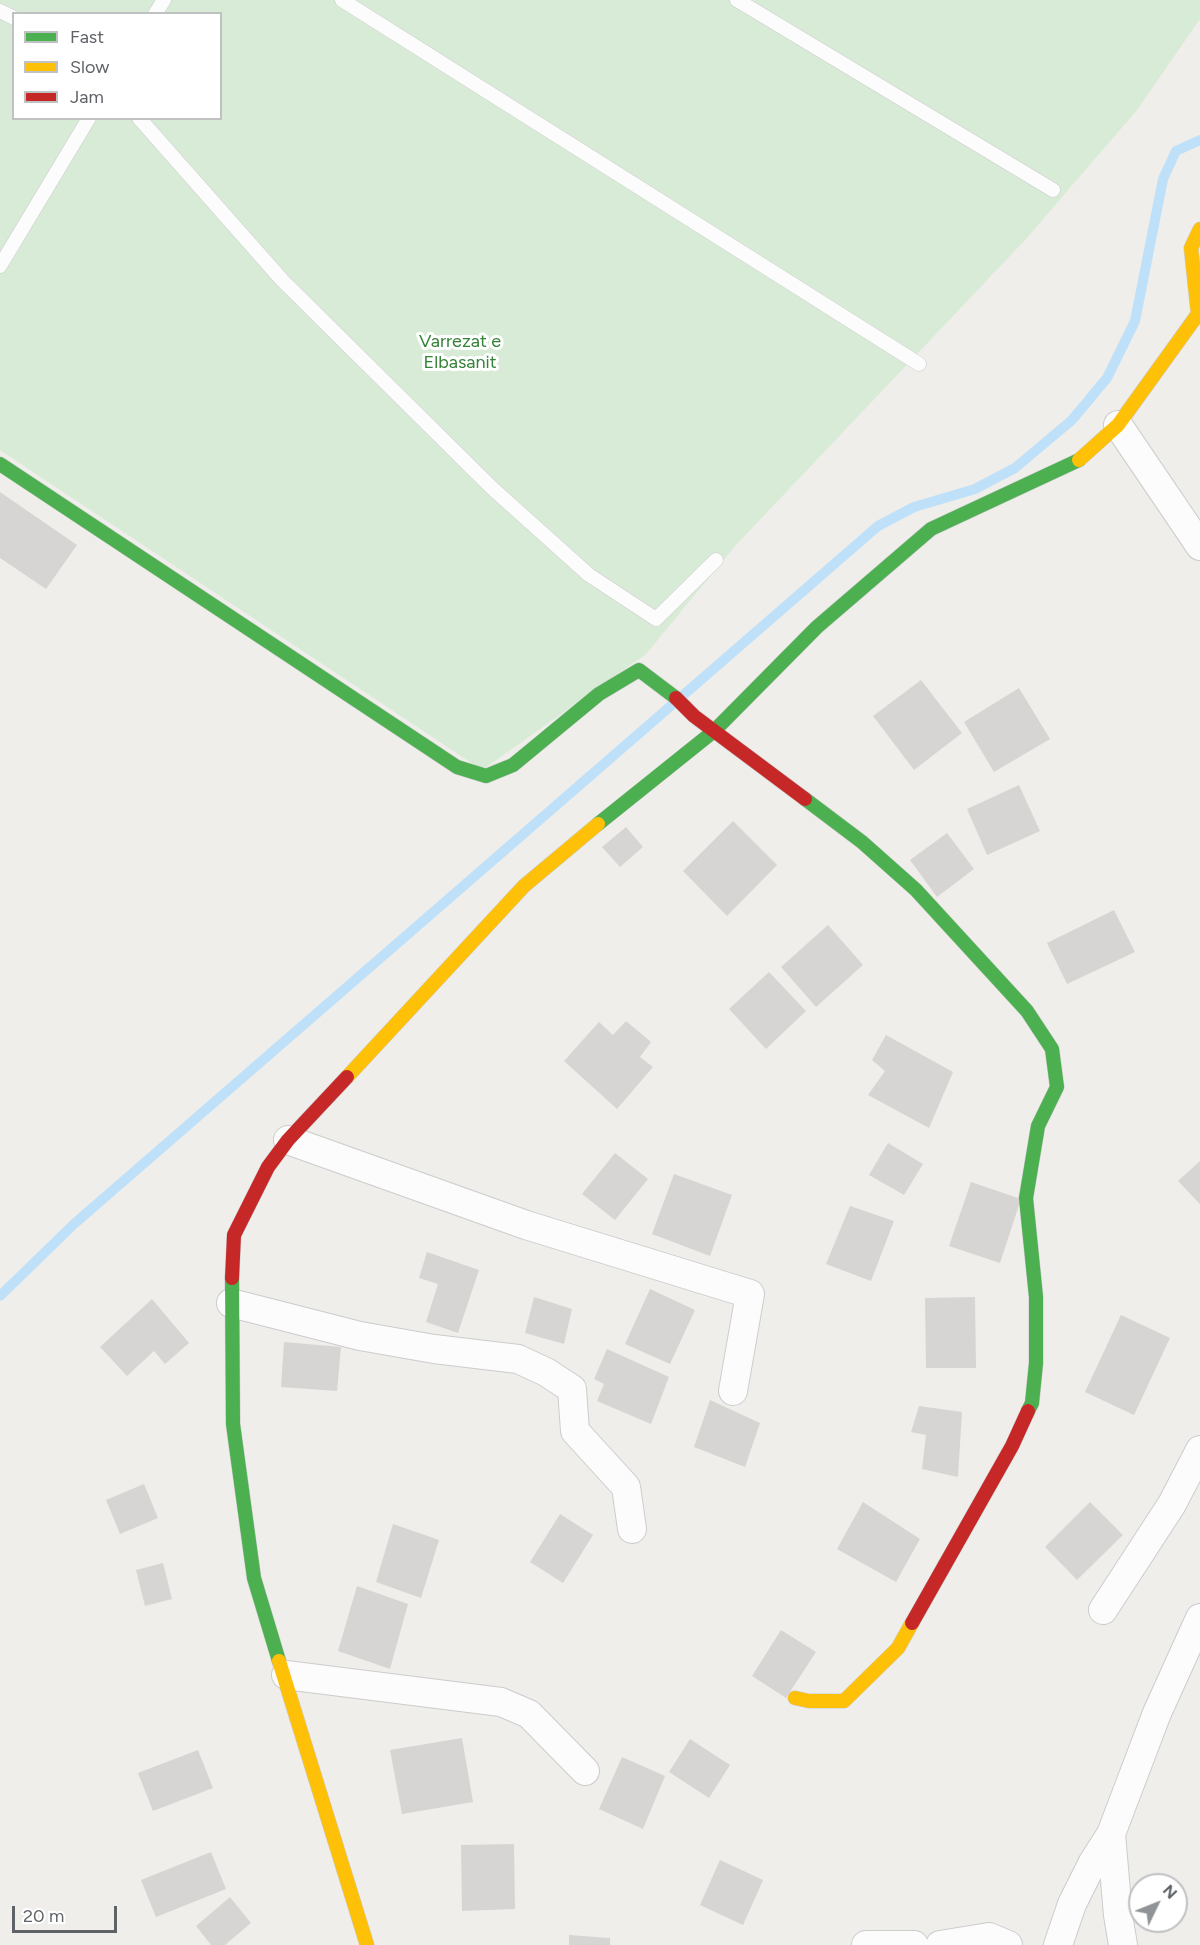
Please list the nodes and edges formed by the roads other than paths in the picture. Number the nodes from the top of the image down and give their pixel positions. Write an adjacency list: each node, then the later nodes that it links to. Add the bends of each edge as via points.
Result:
1 (342, 0): 9 (lane)
2 (737, 0): 5 (lane)
3 (88, 120): 7 (lane)
4 (141, 120): 13 (lane, via 282,280 492,488 589,575 656,620)
5 (1053, 190)
6 (1200, 229): 8 (street, via 1191,248)
7 (0, 266)
8 (1199, 314): 10 (street)
9 (919, 364)
10 (1118, 425): 12 (street); 14 (street, via 1078,461 931,529 817,627)
11 (0, 464): 14 (street, via 457,767 486,776 513,765 598,694 639,670)
12 (1200, 546)
13 (716, 560)
14 (714, 731): 15 (street, via 524,886); 23 (street, via 854,835 916,891 1027,1011 1052,1049 1058,1087 1038,1126 1026,1198 1035,1297 1032,1402 1012,1446 898,1648 844,1701)
15 (288, 1140): 16 (street, via 268,1167 234,1235); 17 (street, via 526,1225 750,1294)
16 (231, 1303): 19 (street, via 360,1335 518,1359 546,1372 572,1389 575,1431 626,1487); 22 (street, via 233,1424 254,1578)
17 (733, 1390)
18 (1200, 1450): 20 (street, via 1172,1504)
19 (632, 1529)
20 (1102, 1610)
21 (1200, 1618): 25 (street, via 1157,1713)
22 (286, 1675): 24 (street, via 501,1702 529,1714); 26 (street)
23 (795, 1698)
24 (585, 1771)
25 (1111, 1834): 31 (street, via 1072,1904); 32 (street)
26 (367, 1945)
27 (866, 1945): 28 (street)
28 (914, 1945)
29 (940, 1945): 30 (street, via 989,1937)
30 (1008, 1945)
31 (1058, 1945)
32 (1123, 1945)

